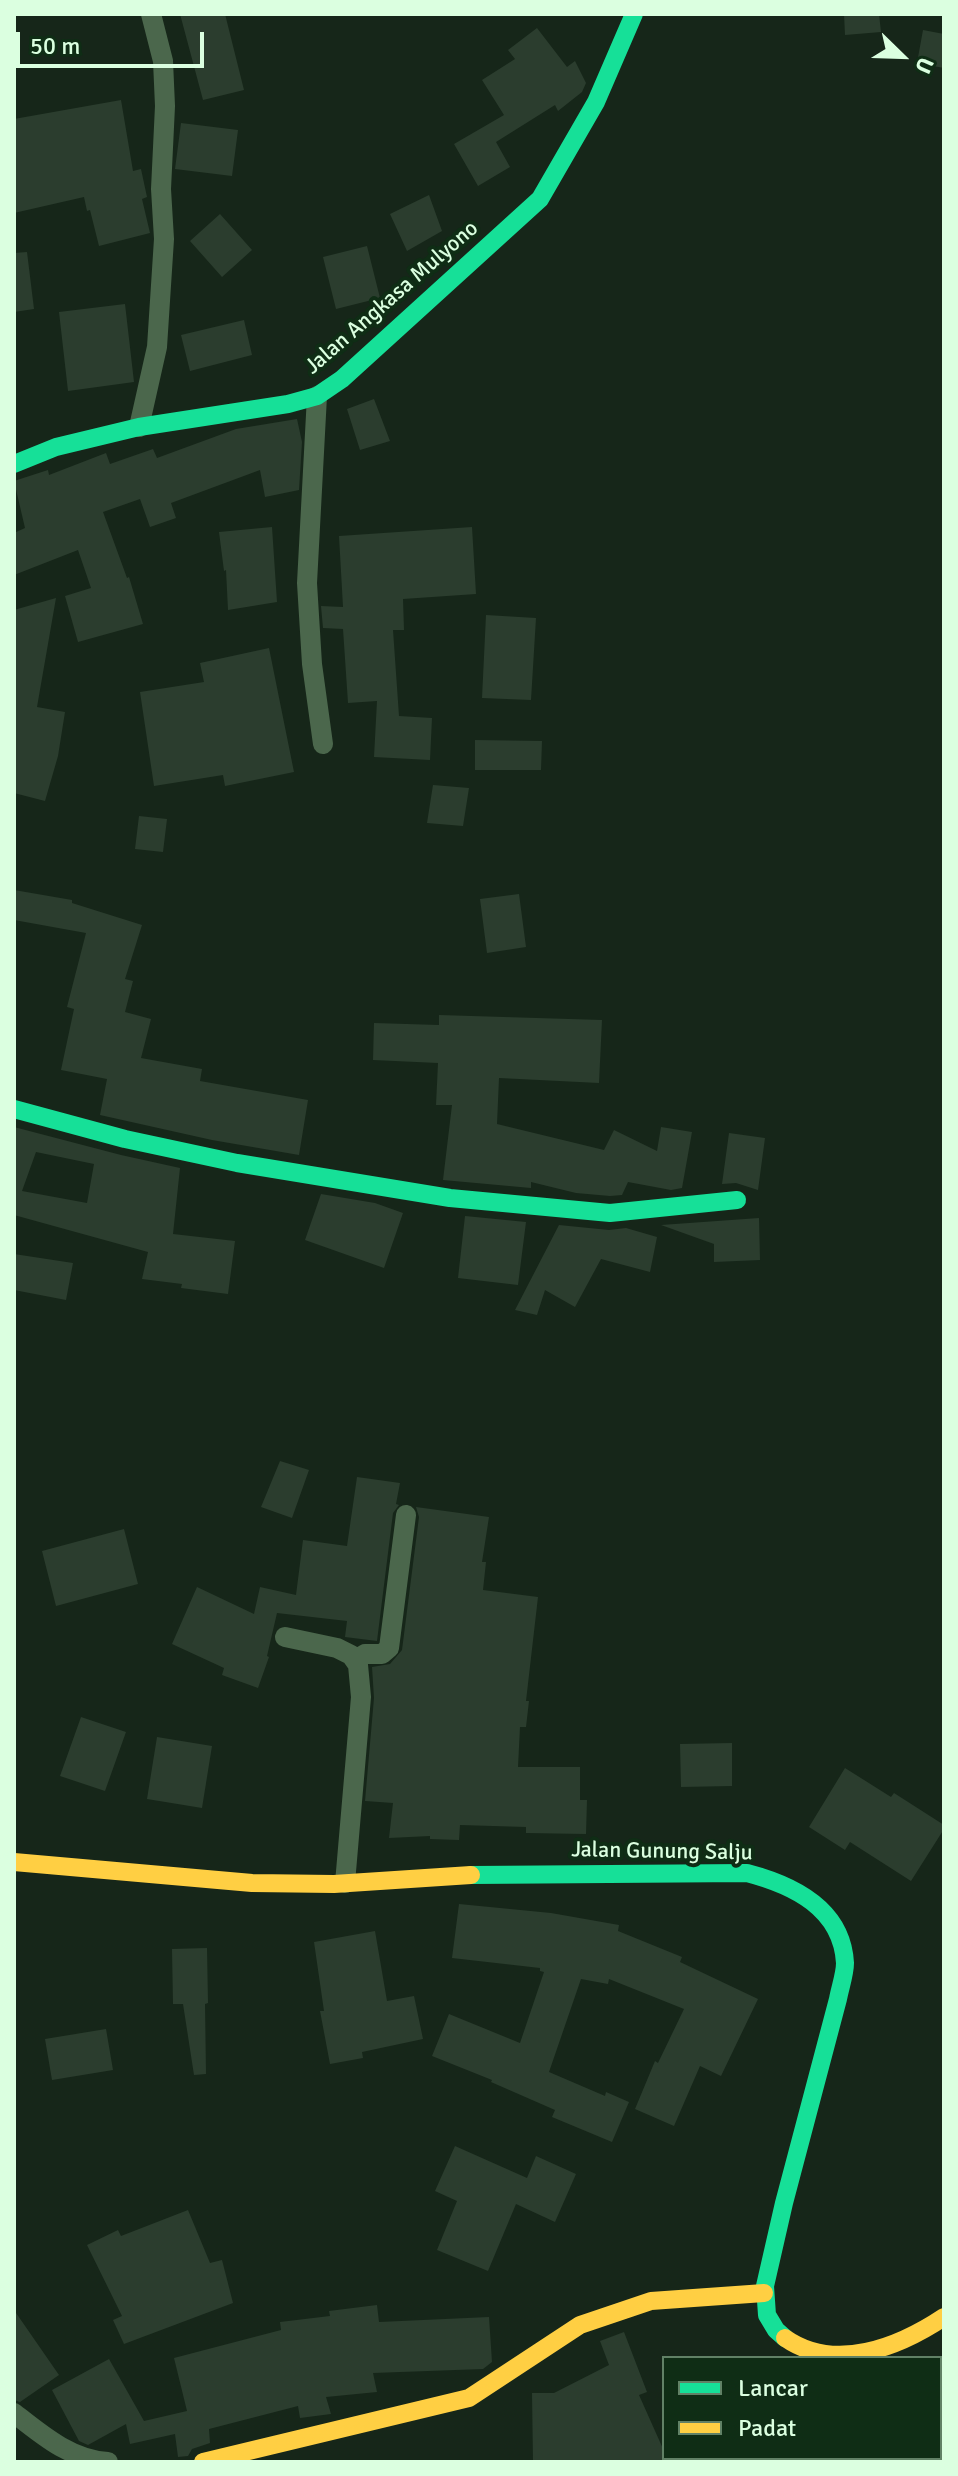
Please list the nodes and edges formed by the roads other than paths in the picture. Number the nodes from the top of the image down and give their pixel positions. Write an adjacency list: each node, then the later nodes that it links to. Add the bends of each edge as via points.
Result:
1 (151, 14): 4 (street, via 163,61 164,239 157,347)
2 (634, 14): 3 (street, Jalan Angkasa Mulyono, via 596,102 540,199)
3 (317, 396): 4 (street, Jalan Angkasa Mulyono); 6 (street, via 307,583)
4 (139, 427): 5 (street, Jalan Angkasa Mulyono, via 56,447)
5 (14, 464)
6 (323, 744)
7 (14, 1109): 8 (street, via 237,1163 450,1198 610,1213)
8 (737, 1200)
9 (406, 1515): 11 (street, via 389,1648)
10 (285, 1637): 11 (street, via 337,1648)
11 (355, 1660): 13 (street, via 361,1697)
12 (14, 1862): 13 (street, Jalan Gunung Salju, via 252,1883)
13 (345, 1883): 14 (street, Jalan Gunung Salju, via 501,1873 747,1873 781,1882 821,1907 840,1935 845,1965)
14 (764, 2293): 15 (street, Jalan Gunung Salju, via 773,2328 811,2353 839,2356 885,2349); 18 (street, via 651,2301 580,2325 469,2398)
15 (944, 2317)
16 (14, 2413): 17 (street, via 55,2445)
17 (108, 2462)
18 (203, 2462)

